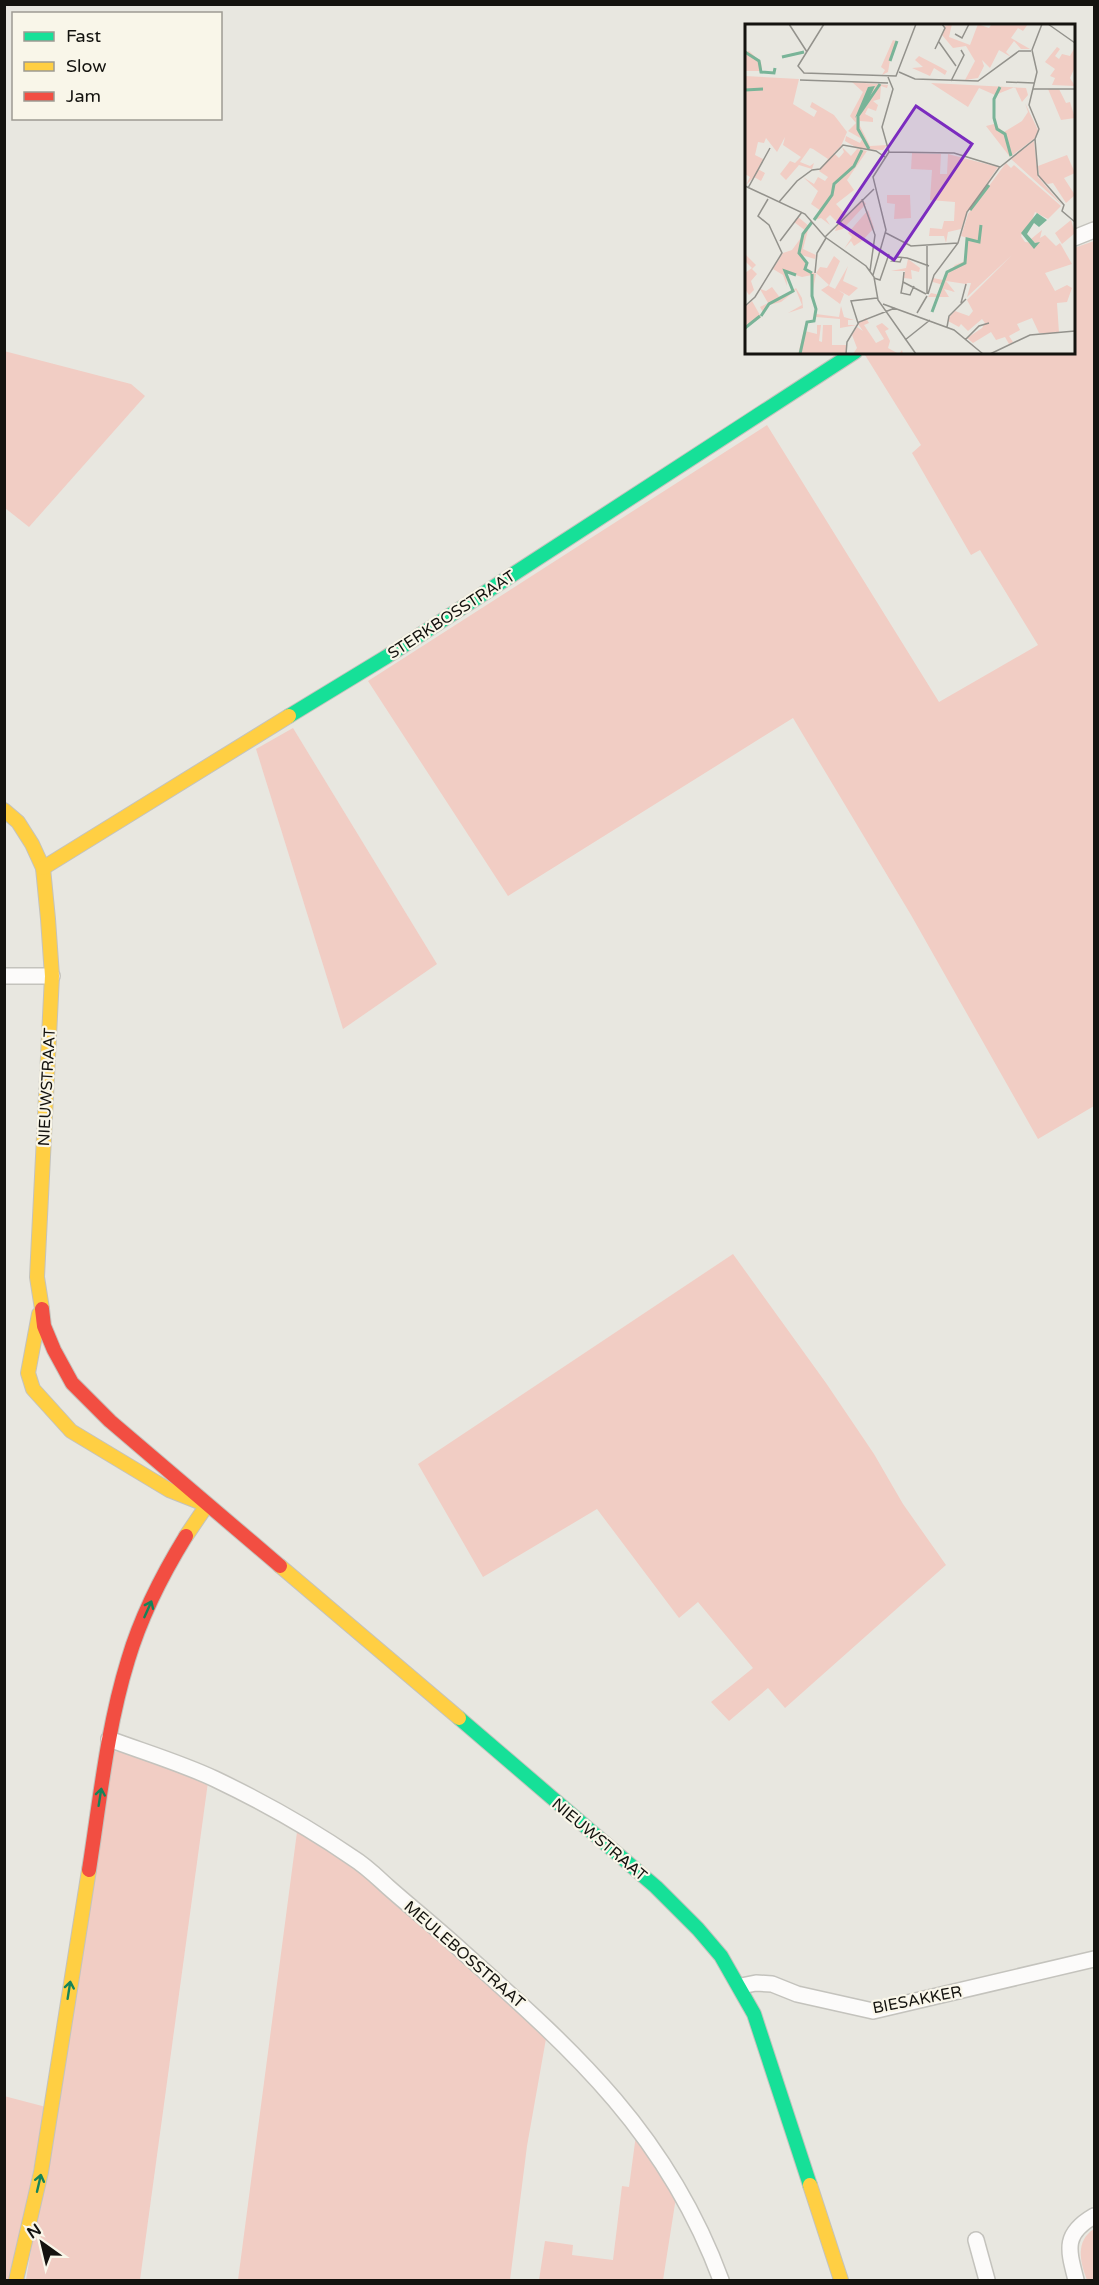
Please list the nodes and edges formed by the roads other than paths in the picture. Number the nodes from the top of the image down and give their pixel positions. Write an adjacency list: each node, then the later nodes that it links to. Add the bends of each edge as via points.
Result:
1 (1095, 230): 2 (street)
2 (1075, 238)
3 (852, 354): 5 (street, STERKBOSSTRAAT, via 386,657)
4 (4, 810): 5 (street, via 18,822)
5 (44, 868): 7 (street, NIEUWSTRAAT)
6 (4, 976): 7 (street)
7 (52, 976): 8 (street, NIEUWSTRAAT, via 37,1277)
8 (41, 1305): 9 (street, NIEUWSTRAAT, via 44,1326 72,1383); 9 (street, NIEUWSTRAAT, via 28,1373 33,1389 71,1431 169,1490)
9 (207, 1505): 10 (street, one-way to 9, via 130,1655 147,1610 188,1530); 12 (street, NIEUWSTRAAT, via 656,1887 697,1927)
10 (109, 1739): 15 (street, one-way to 10, via 41,2172); 16 (street, MEULEBOSSTRAAT, via 214,1779 354,1858 549,2028 596,2076 652,2145 688,2205)
11 (1095, 1959): 12 (street, BIESAKKER, via 873,2011 797,1994 772,1984)
12 (741, 1986): 17 (street, NIEUWSTRAAT, via 754,2014)
13 (1095, 2216): 19 (street, via 1080,2224 1068,2249)
14 (976, 2240): 18 (street)
15 (16, 2280)
16 (721, 2280)
17 (841, 2280)
18 (987, 2280)
19 (1076, 2280)

